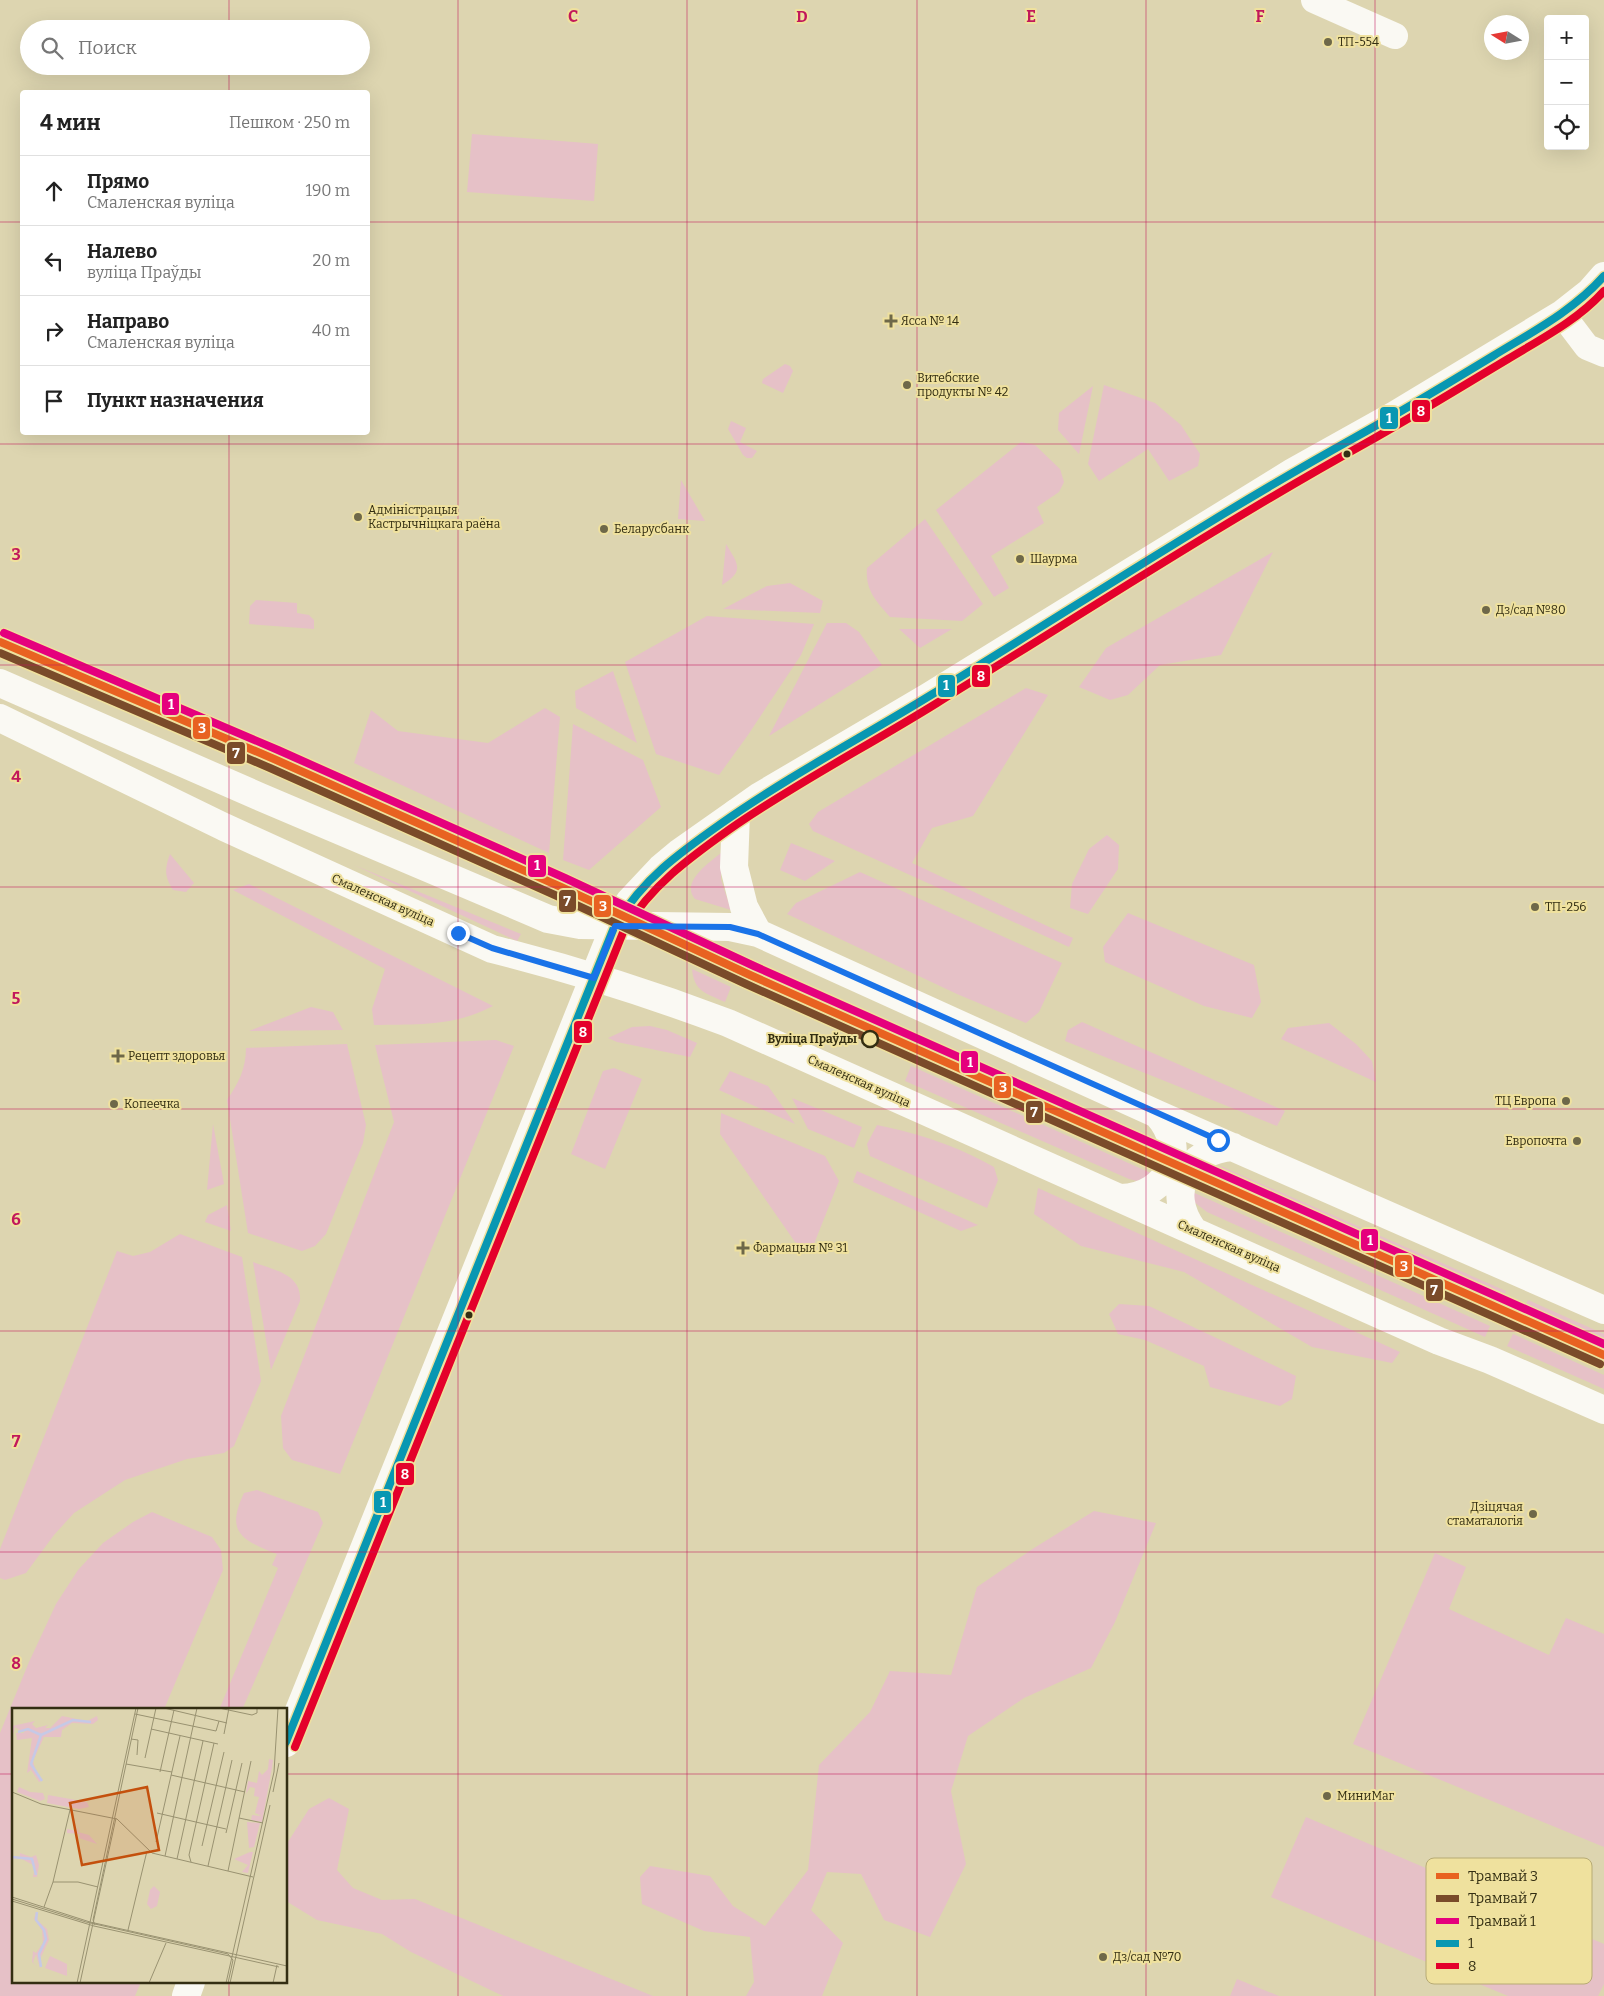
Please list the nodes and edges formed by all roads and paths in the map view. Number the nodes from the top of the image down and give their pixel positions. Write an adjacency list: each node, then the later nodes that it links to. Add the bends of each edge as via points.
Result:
1 (1314, 0): 2 (street)
2 (1395, 36)
3 (1604, 276): 4 (main road)
4 (1562, 314): 5 (street, via 1588,347); 8 (main road, via 1395,415 1293,472 953,682 772,788)
5 (1604, 354)
6 (0, 683): 9 (main road, via 548,919 580,925)
7 (0, 718): 11 (main road, Смаленская вуліца, via 233,831 483,944)
8 (736, 813): 9 (main road, via 647,880); 10 (main road, via 734,867 744,907)
9 (615, 926): 10 (main road, via 730,927); 11 (main road)
10 (758, 934): 12 (main road)
11 (594, 978): 14 (main road, Смаленская вуліца, via 728,1023); 18 (main road)
12 (1157, 1114): 13 (main road); 14 (main road, via 1165,1122 1173,1145 1170,1168 1164,1179 1150,1191)
13 (1233, 1147): 15 (main road, via 1221,1148 1200,1157 1185,1174 1180,1198 1186,1220); 16 (main road)
14 (1121, 1198): 15 (main road, Смаленская вуліца)
15 (1193, 1230): 17 (main road, Смаленская вуліца)
16 (1604, 1310)
17 (1604, 1410)
18 (288, 1738)
19 (190, 1984): 20 (main road)
20 (186, 1996)

